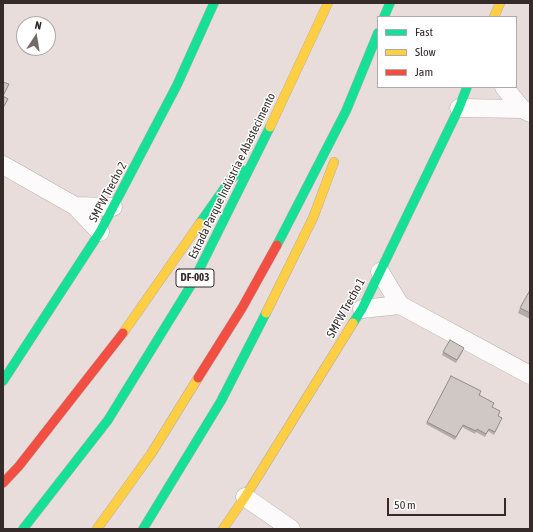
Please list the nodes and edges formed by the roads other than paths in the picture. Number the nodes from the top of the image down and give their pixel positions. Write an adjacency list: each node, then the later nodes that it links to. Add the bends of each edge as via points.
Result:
1 (214, 3): 16 (main road, SMPW Trecho 2, via 177,84)
2 (328, 3): 13 (main road, Estrada Parque Indústria e Abastecimento / DF-003)
3 (390, 3): 5 (main road)
4 (500, 3): 6 (main road)
5 (384, 16)
6 (494, 16)
7 (377, 35): 11 (main road)
8 (467, 88): 10 (main road, SMPW Trecho 1)
9 (505, 88): 12 (street)
10 (459, 108): 12 (street); 18 (main road, SMPW Trecho 1)
11 (346, 111): 26 (main road, via 242,308 151,454); 27 (main road, via 337,151 313,218 288,270 224,394)
12 (526, 111)
13 (256, 158): 23 (main road, via 231,179 107,355); 25 (main road, Estrada Parque Indústria e Abastecimento / DF-003, via 193,282 108,420)
14 (3, 165): 15 (street)
15 (75, 206): 16 (street); 17 (street)
16 (113, 206): 17 (main road, SMPW Trecho 2)
17 (100, 232): 22 (main road, SMPW Trecho 2)
18 (380, 272): 19 (street); 20 (main road, SMPW Trecho 1)
19 (400, 305): 20 (street); 21 (street)
20 (362, 309): 24 (main road, SMPW Trecho 1)
21 (530, 375)
22 (3, 381)
23 (3, 483)
24 (244, 497): 28 (main road, SMPW Trecho 1); 29 (street)
25 (23, 529)
26 (98, 529)
27 (143, 529)
28 (223, 529)
29 (291, 529)

